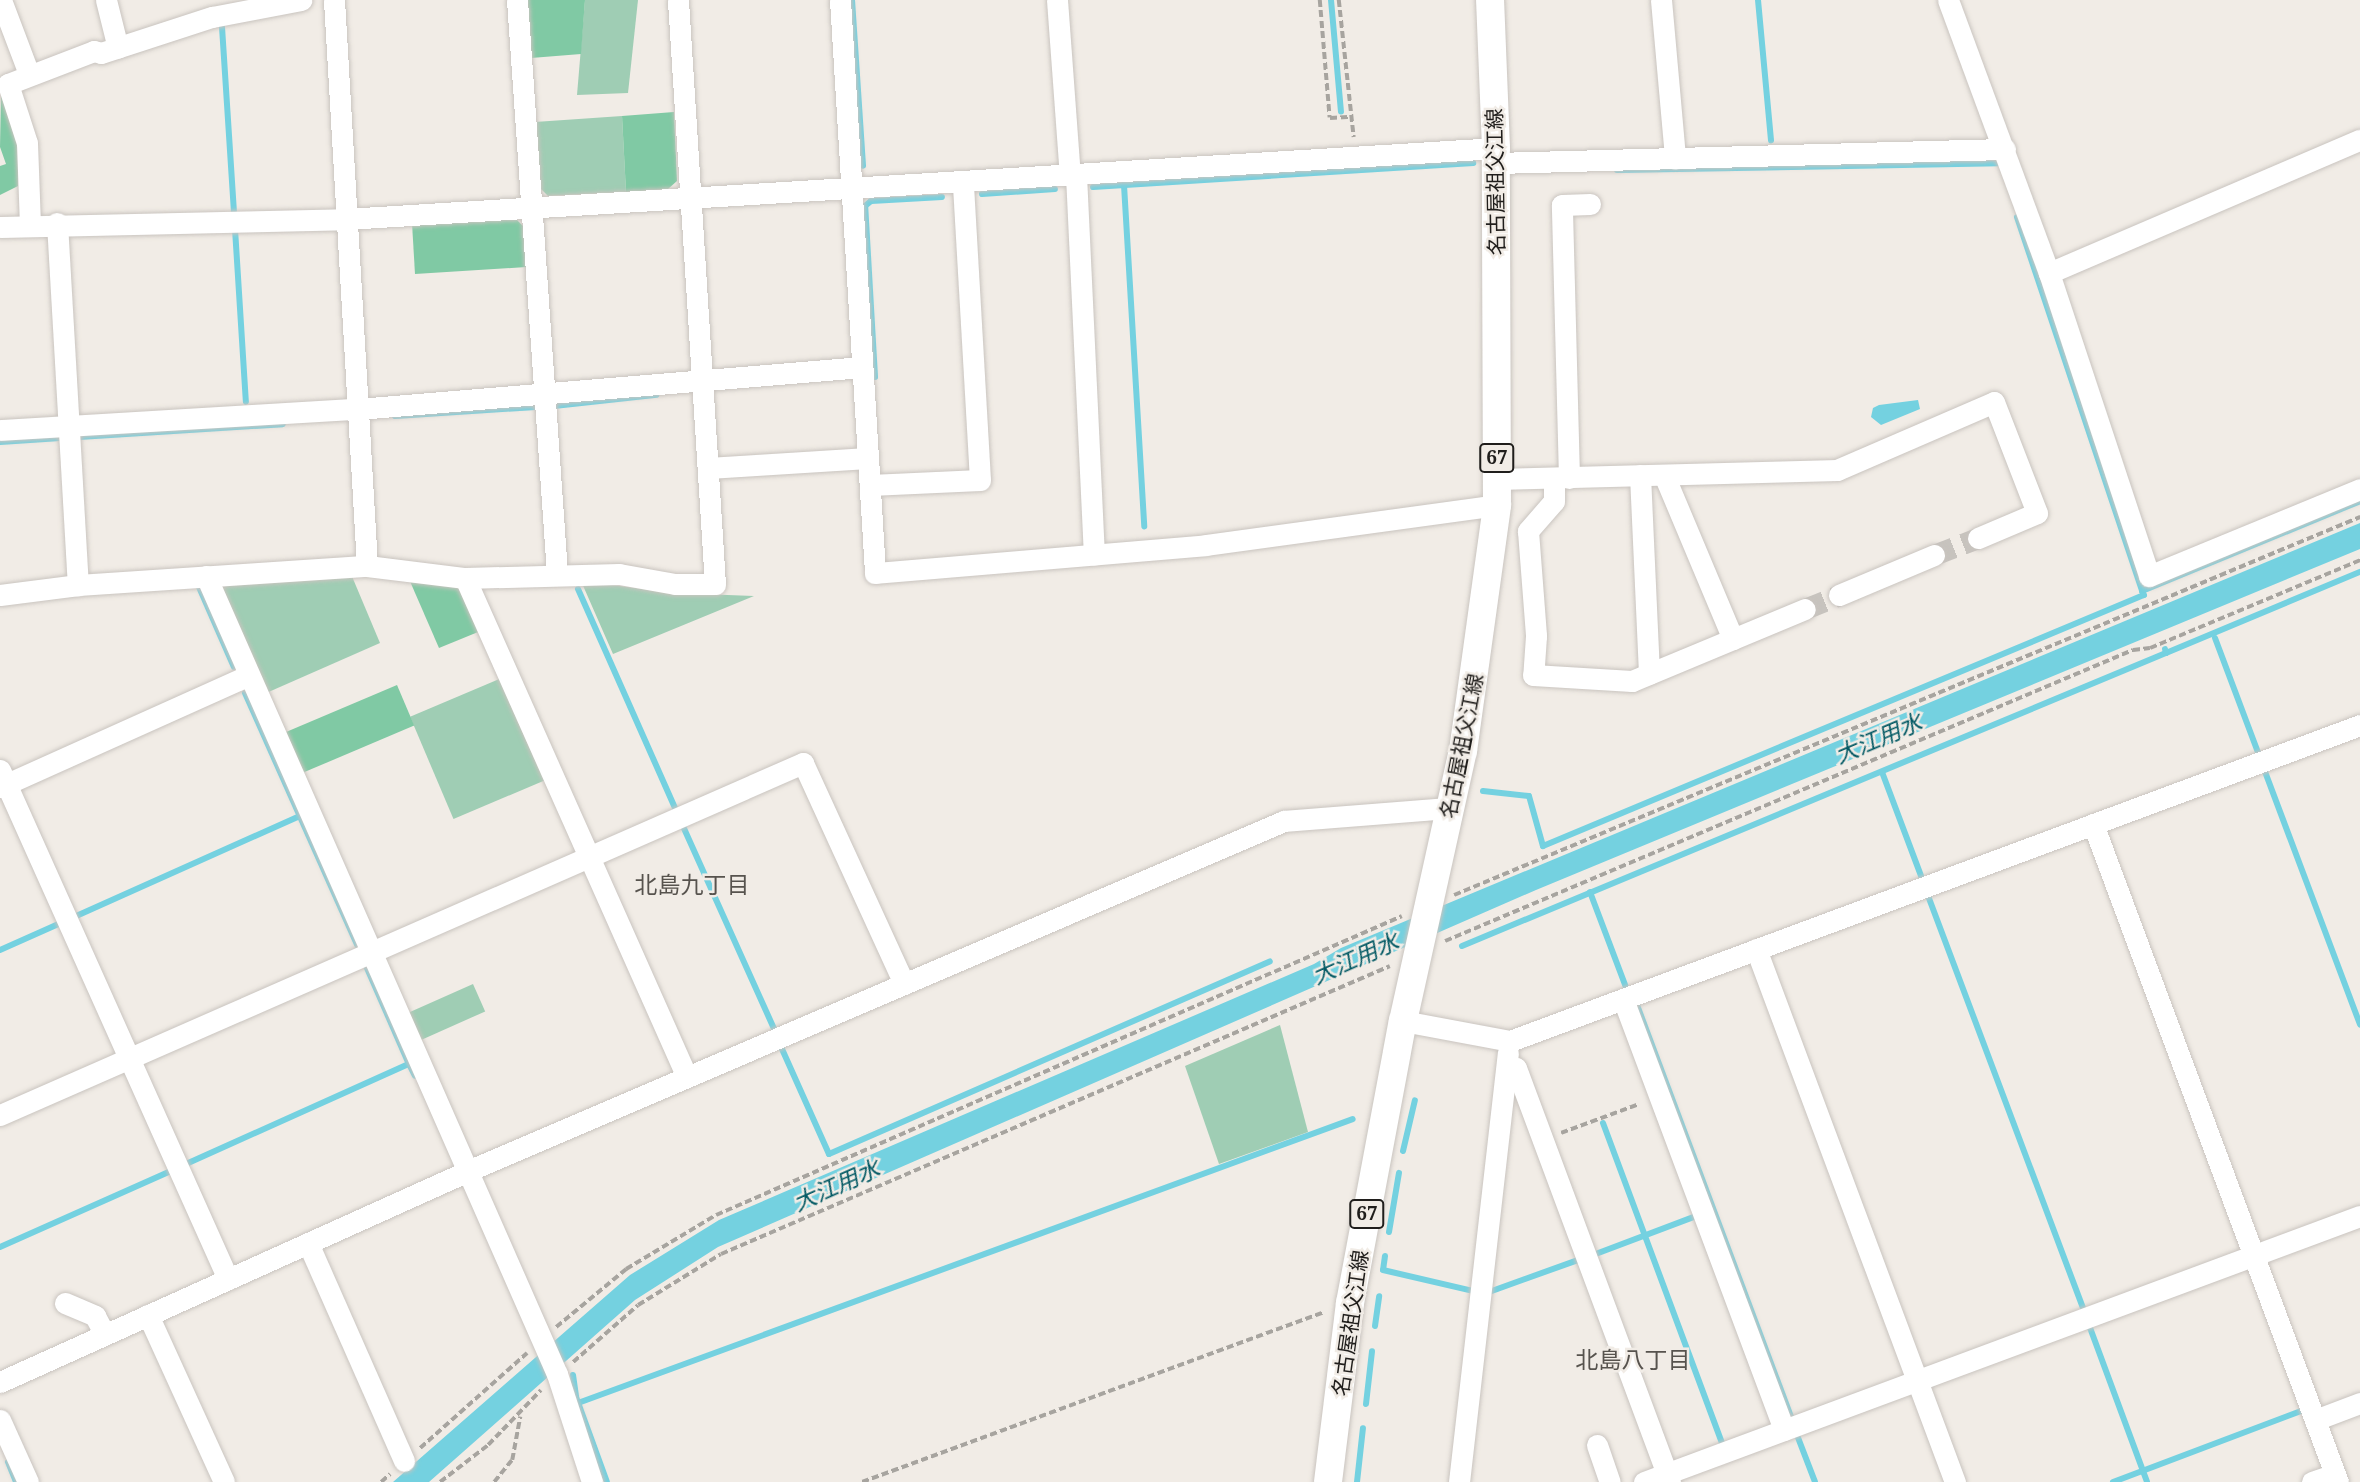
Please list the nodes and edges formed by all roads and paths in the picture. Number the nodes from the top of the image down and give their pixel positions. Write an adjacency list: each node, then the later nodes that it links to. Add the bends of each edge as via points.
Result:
1 (1, 0): 16 (street)
2 (106, 0): 15 (street)
3 (301, 0): 14 (street)
4 (334, 0): 30 (street)
5 (517, 0): 29 (street)
6 (678, 0): 27 (street)
7 (840, 0): 26 (street)
8 (1057, 0): 24 (street)
9 (1320, 0): 18 (path, via 1330,118)
10 (1339, 0): 18 (path)
11 (1490, 0): 21 (main road, 名古屋祖父江線 / 67)
12 (1661, 0): 23 (street)
13 (1948, 0): 20 (street)
14 (211, 8): 15 (street)
15 (118, 48): 16 (street, via 94,51)
16 (29, 74): 17 (street)
17 (4, 87): 32 (street, via 27,143)
18 (1352, 117): 22 (path)
19 (2360, 140): 34 (street)
20 (2005, 149): 23 (street); 34 (street)
21 (1496, 156): 22 (street); 23 (street); 48 (main road, 名古屋祖父江線 / 67)
22 (1356, 157): 24 (street)
23 (1675, 158)
24 (1073, 175): 25 (street); 51 (street)
25 (963, 182): 26 (street); 46 (street, via 980,480)
26 (851, 190): 27 (street); 35 (street)
27 (691, 199): 29 (street); 36 (street)
28 (1590, 204): 45 (street, via 1562,205)
29 (532, 208): 30 (street); 37 (street)
30 (346, 219): 31 (street); 38 (street)
31 (57, 223): 32 (street); 39 (street)
32 (30, 225): 33 (street)
33 (0, 227)
34 (2049, 272): 47 (street, via 2149,576)
35 (862, 367): 36 (street); 41 (street)
36 (702, 379): 37 (street); 42 (street)
37 (544, 391): 38 (street); 55 (street)
38 (358, 409): 39 (street); 54 (street)
39 (69, 426): 40 (street); 58 (street)
40 (0, 430)
41 (868, 458): 42 (street); 46 (street)
42 (708, 468): 55 (street, via 715,584)
43 (1640, 475): 44 (street); 45 (street); 63 (street)
44 (1664, 475): 50 (street, via 1837,470 1994,402 2038,513); 62 (street)
45 (1561, 478): 48 (street); 63 (street, via 1554,501 1528,531 1536,636 1533,674 1632,681)
46 (870, 485): 51 (street, via 875,573)
47 (2360, 489)
48 (1497, 492): 51 (street, via 1206,545); 67 (main road, 名古屋祖父江線 / 67, via 1474,684)
49 (2360, 516): 70 (path)
50 (1978, 538)
51 (1094, 555)
52 (1934, 555): 60 (street)
53 (2360, 560): 73 (path, via 2150,648 2120,656)
54 (367, 566): 56 (street); 57 (street)
55 (557, 573): 57 (street)
56 (206, 576): 58 (street); 64 (street)
57 (465, 578): 69 (street)
58 (78, 585): 59 (street)
59 (0, 595)
60 (1839, 595)
61 (1805, 609): 62 (street)
62 (1733, 639): 63 (street)
63 (1648, 674)
64 (249, 675): 66 (street); 72 (street)
65 (2360, 725): 68 (street)
66 (2, 781): 78 (street)
67 (1450, 808): 70 (main road, 名古屋祖父江線 / 67); 74 (street, via 1284,821)
68 (2093, 824): 71 (street); 87 (street)
69 (589, 856): 72 (street); 74 (street, via 803,763); 80 (street)
70 (1428, 907): 73 (main road, 名古屋祖父江線 / 67); 93 (path, via 716,1215 626,1269)
71 (1756, 949): 75 (street); 95 (street)
72 (371, 951): 78 (street); 84 (street)
73 (1418, 952): 76 (main road, 名古屋祖父江線 / 67); 94 (path, via 721,1254 638,1305)
74 (904, 985): 80 (street)
75 (1623, 999): 77 (street); 81 (street)
76 (1403, 1021): 77 (street); 90 (main road, 名古屋祖父江線 / 67)
77 (1510, 1041): 79 (street)
78 (128, 1056): 82 (street); 88 (street)
79 (1507, 1068): 83 (street, via 1516,1068); 114 (street)
80 (687, 1077): 84 (street)
81 (1659, 1096): 83 (path); 101 (street)
82 (0, 1115)
83 (1543, 1140): 104 (street)
84 (468, 1171): 86 (street); 93 (street)
85 (2360, 1216): 87 (street)
86 (308, 1243): 88 (street); 103 (street)
87 (2254, 1255): 95 (street); 100 (street)
88 (228, 1279): 91 (street)
89 (65, 1303): 92 (street, via 95,1316)
90 (1350, 1303): 112 (path); 113 (main road, 名古屋祖父江線 / 67)
91 (148, 1315): 92 (street); 107 (street)
92 (105, 1335): 96 (street)
93 (542, 1341): 94 (street); 103 (path)
94 (557, 1375): 98 (path); 111 (street)
95 (1917, 1380): 101 (street); 117 (street)
96 (0, 1382)
97 (2360, 1403): 100 (street)
98 (520, 1415): 109 (path); 110 (path, via 512,1460)
99 (0, 1420): 106 (street)
100 (2315, 1420): 105 (street)
101 (1784, 1430): 104 (street)
102 (1597, 1445): 115 (street)
103 (404, 1461): 108 (path)
104 (1669, 1478): 116 (street)
105 (2336, 1478): 118 (street)
106 (28, 1482)
107 (224, 1482)
108 (381, 1482)
109 (440, 1482)
110 (494, 1482)
111 (592, 1482)
112 (862, 1482)
113 (1328, 1482)
114 (1460, 1482)
115 (1610, 1482)
116 (1644, 1482)
117 (1955, 1482)
118 (2312, 1482)

